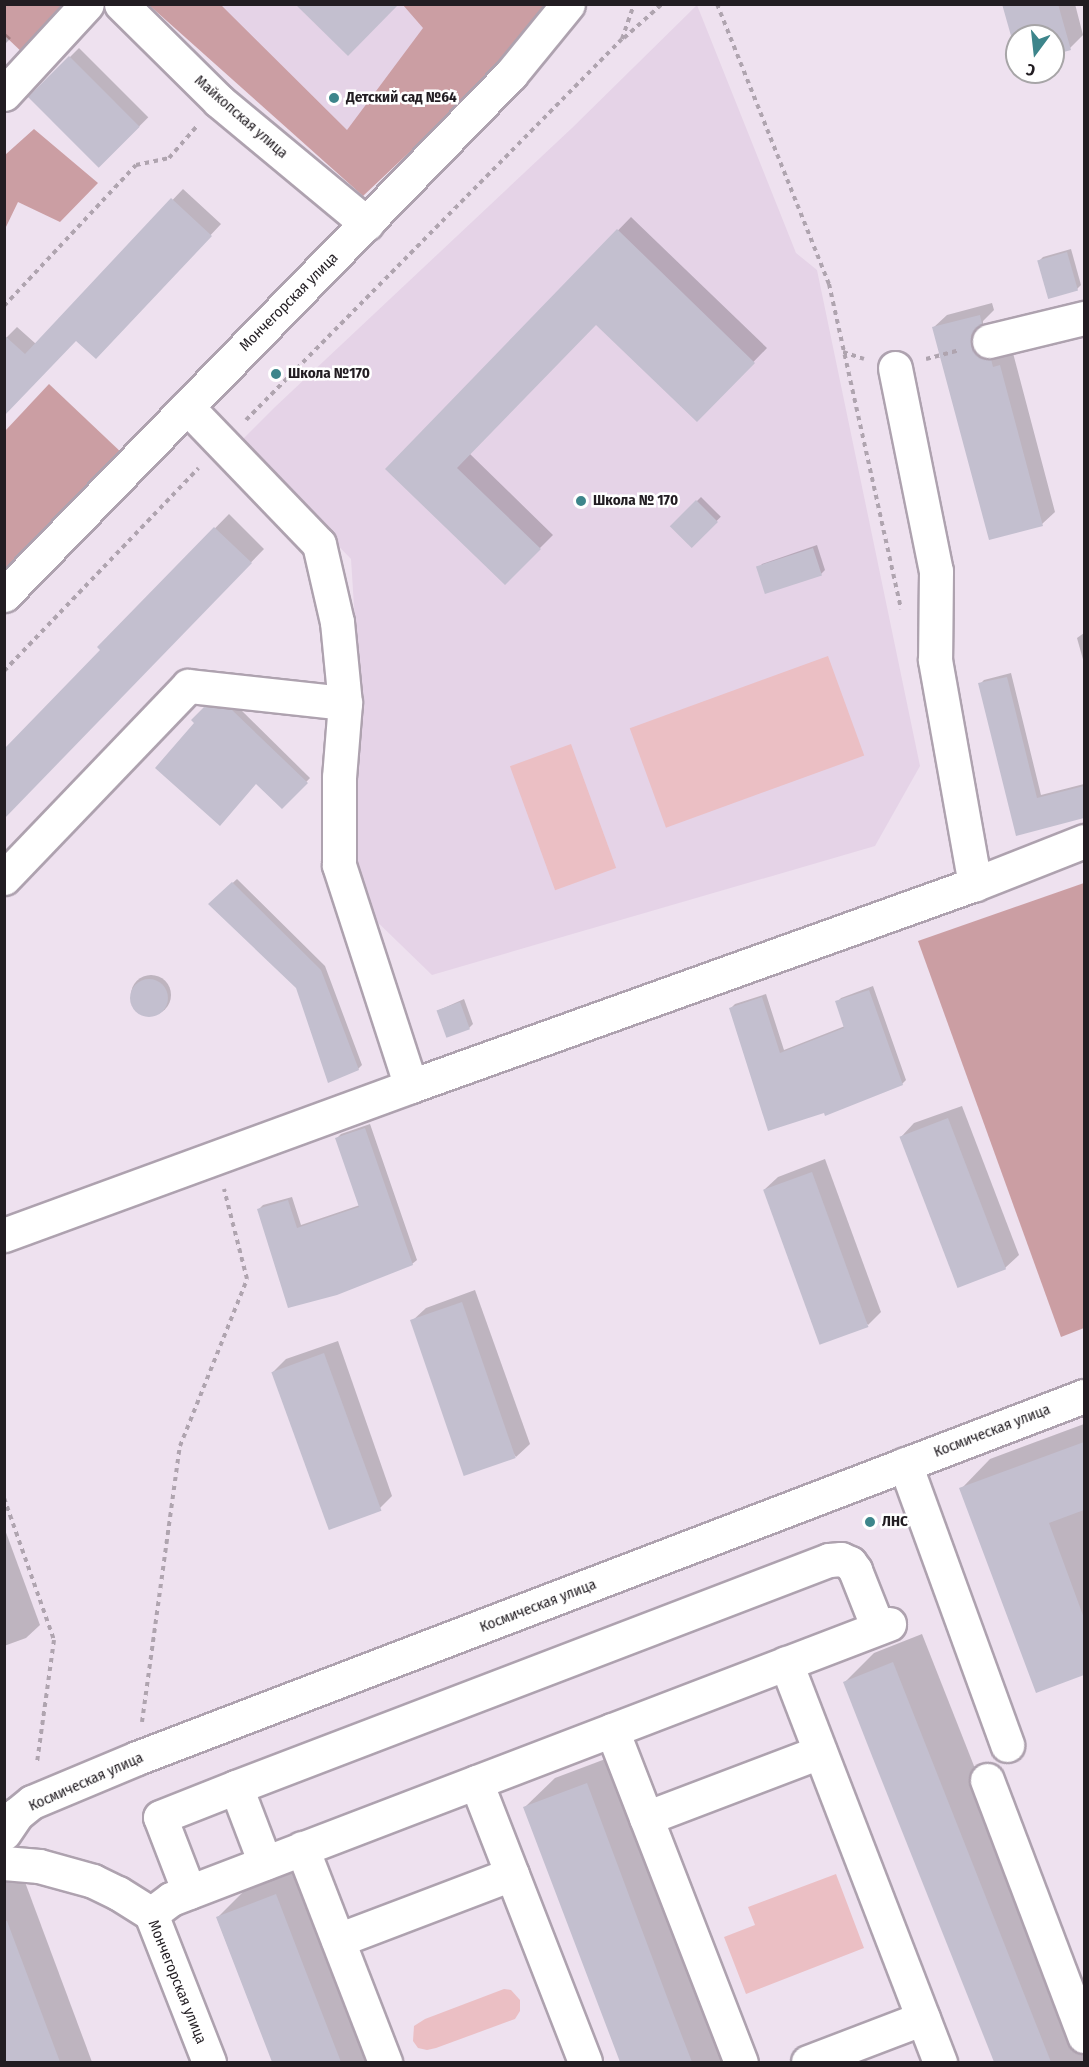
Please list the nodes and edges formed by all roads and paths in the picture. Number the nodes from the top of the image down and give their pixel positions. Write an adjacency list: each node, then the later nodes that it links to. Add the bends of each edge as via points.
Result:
1 (87, 4): 8 (street)
2 (121, 4): 9 (street, Майкопская улица)
3 (568, 4): 10 (street, Мончегорская улица, via 511,75)
4 (634, 4): 7 (path)
5 (662, 4): 7 (path)
6 (717, 4): 18 (path, via 829,284)
7 (622, 39): 16 (path)
8 (4, 94)
9 (219, 101): 10 (street, Майкопская улица); 11 (path, via 169,158 136,165)
10 (367, 224): 15 (street, Мончегорская улица)
11 (4, 306)
12 (1084, 318): 13 (street)
13 (989, 341)
14 (895, 368): 23 (street, via 936,571 935,660)
15 (187, 407): 16 (street); 17 (street, Мончегорская улица)
16 (223, 443): 19 (path); 20 (street, via 318,544 337,622)
17 (4, 595)
18 (902, 614)
19 (4, 671)
20 (345, 703): 22 (street, via 188,686); 24 (street, via 339,777 339,865)
21 (1084, 841): 23 (street)
22 (4, 878)
23 (975, 884): 24 (street)
24 (411, 1086): 25 (street)
25 (215, 1157): 26 (street); 34 (path, via 247,1279 180,1446)
26 (4, 1235)
27 (1084, 1396): 28 (street, Космическая улица)
28 (905, 1464): 32 (street); 34 (street, Космическая улица)
29 (4, 1498): 38 (path, via 54,1640)
30 (786, 1663): 31 (street); 33 (street); 37 (street, via 883,1626 855,1570 841,1559 829,1560)
31 (612, 1730): 36 (street); 39 (street)
32 (1007, 1745)
33 (820, 1752): 39 (street); 48 (street)
34 (137, 1758): 38 (street, Космическая улица)
35 (987, 1780): 49 (street)
36 (476, 1782): 41 (street); 44 (street)
37 (236, 1787): 43 (street); 45 (street, via 160,1817)
38 (32, 1802): 40 (street, Космическая улица, via 17,1814)
39 (646, 1818): 53 (street)
40 (4, 1833)
41 (302, 1848): 43 (street); 47 (street)
42 (4, 1863): 46 (street, Мончегорская улица, via 39,1866 93,1881)
43 (265, 1863): 45 (street)
44 (512, 1874): 47 (street); 52 (street)
45 (189, 1892): 46 (street)
46 (150, 1914): 50 (street, Мончегорская улица)
47 (338, 1940): 51 (street)
48 (923, 2018): 54 (street); 55 (street)
49 (1084, 2036)
50 (209, 2062)
51 (385, 2062)
52 (585, 2062)
53 (741, 2062)
54 (808, 2062)
55 (940, 2062)

